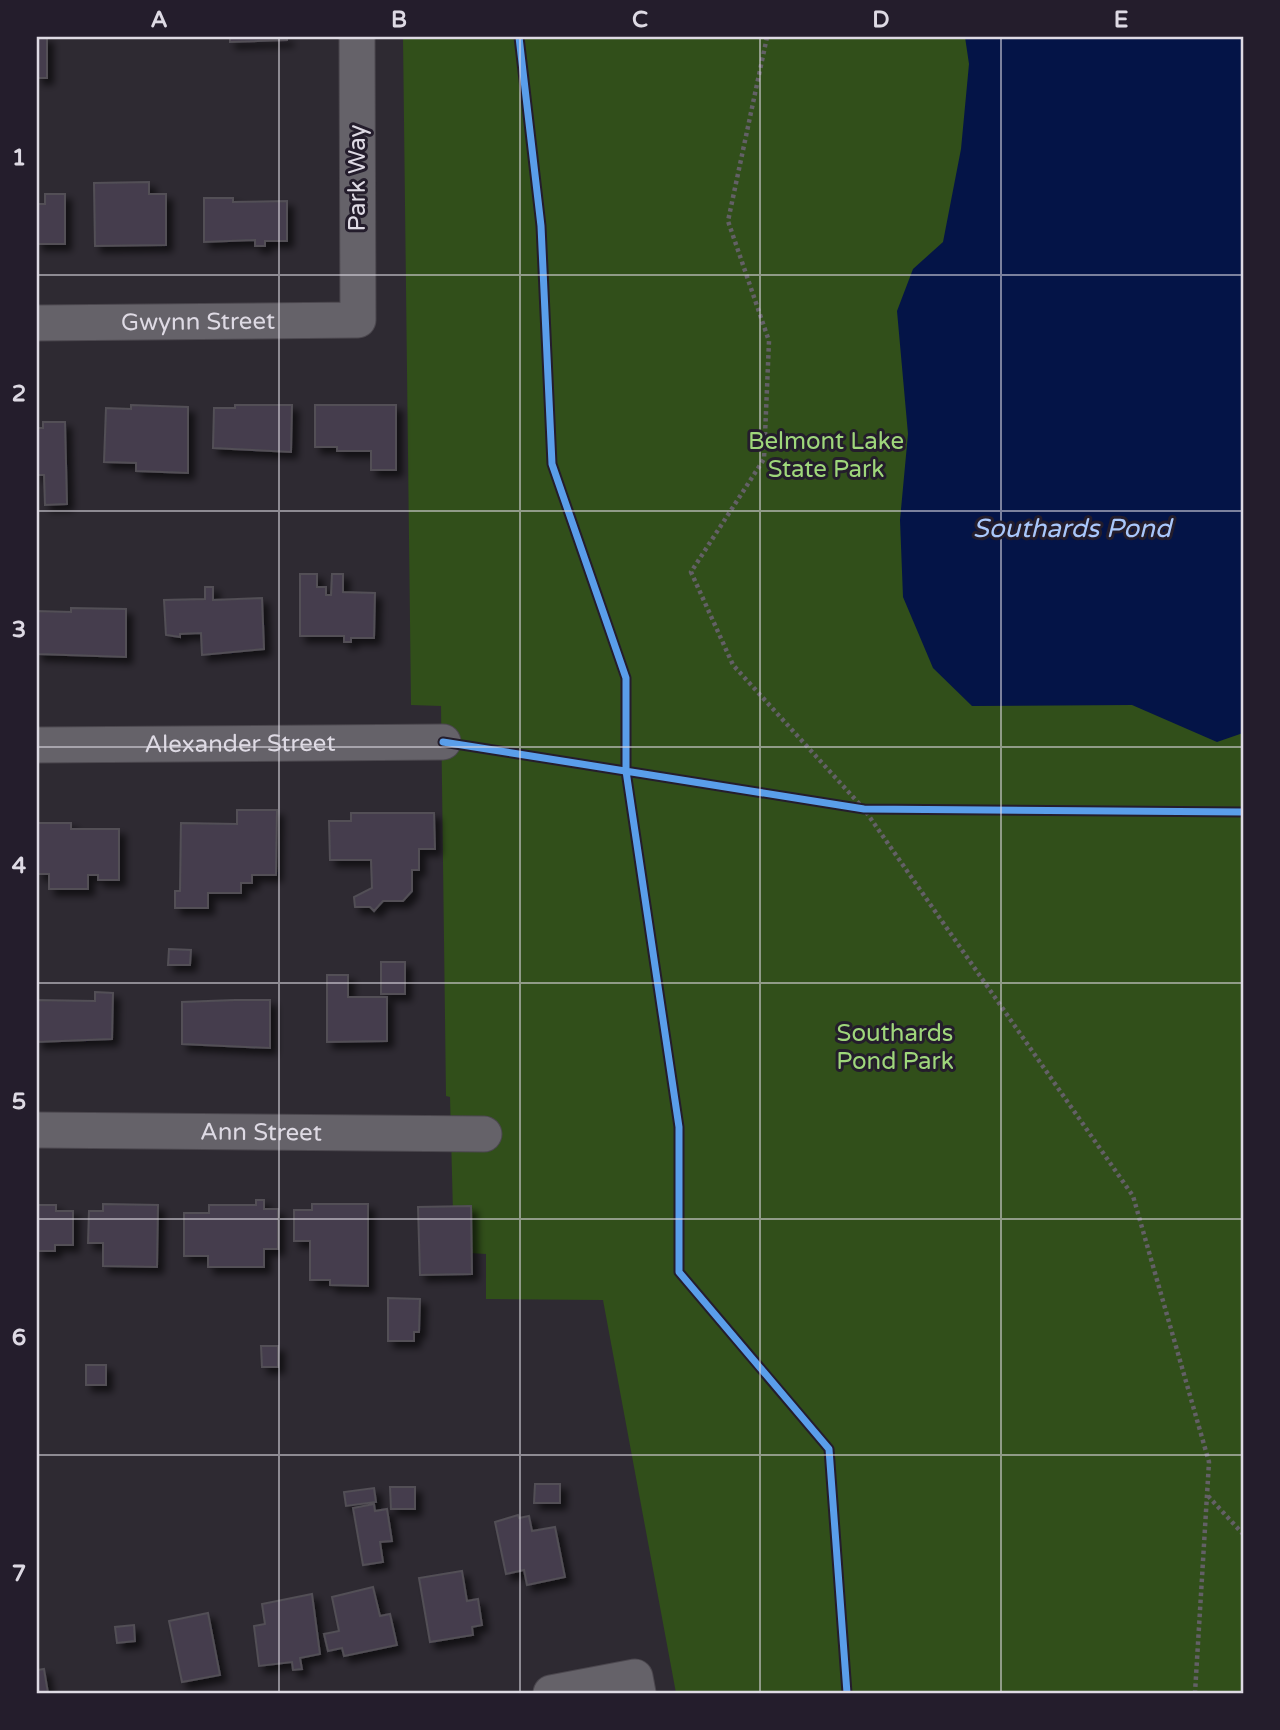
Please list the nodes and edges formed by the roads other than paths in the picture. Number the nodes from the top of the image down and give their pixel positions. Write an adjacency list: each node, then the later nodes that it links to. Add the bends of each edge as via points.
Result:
1 (357, 37): 2 (street, Park Way)
2 (358, 320): 3 (street, Gwynn Street)
3 (37, 323)
4 (443, 742): 5 (street, Alexander Street)
5 (37, 744)
6 (37, 1130): 7 (street, Ann Street)
7 (484, 1133)
8 (636, 1685): 9 (street)
9 (551, 1693)

